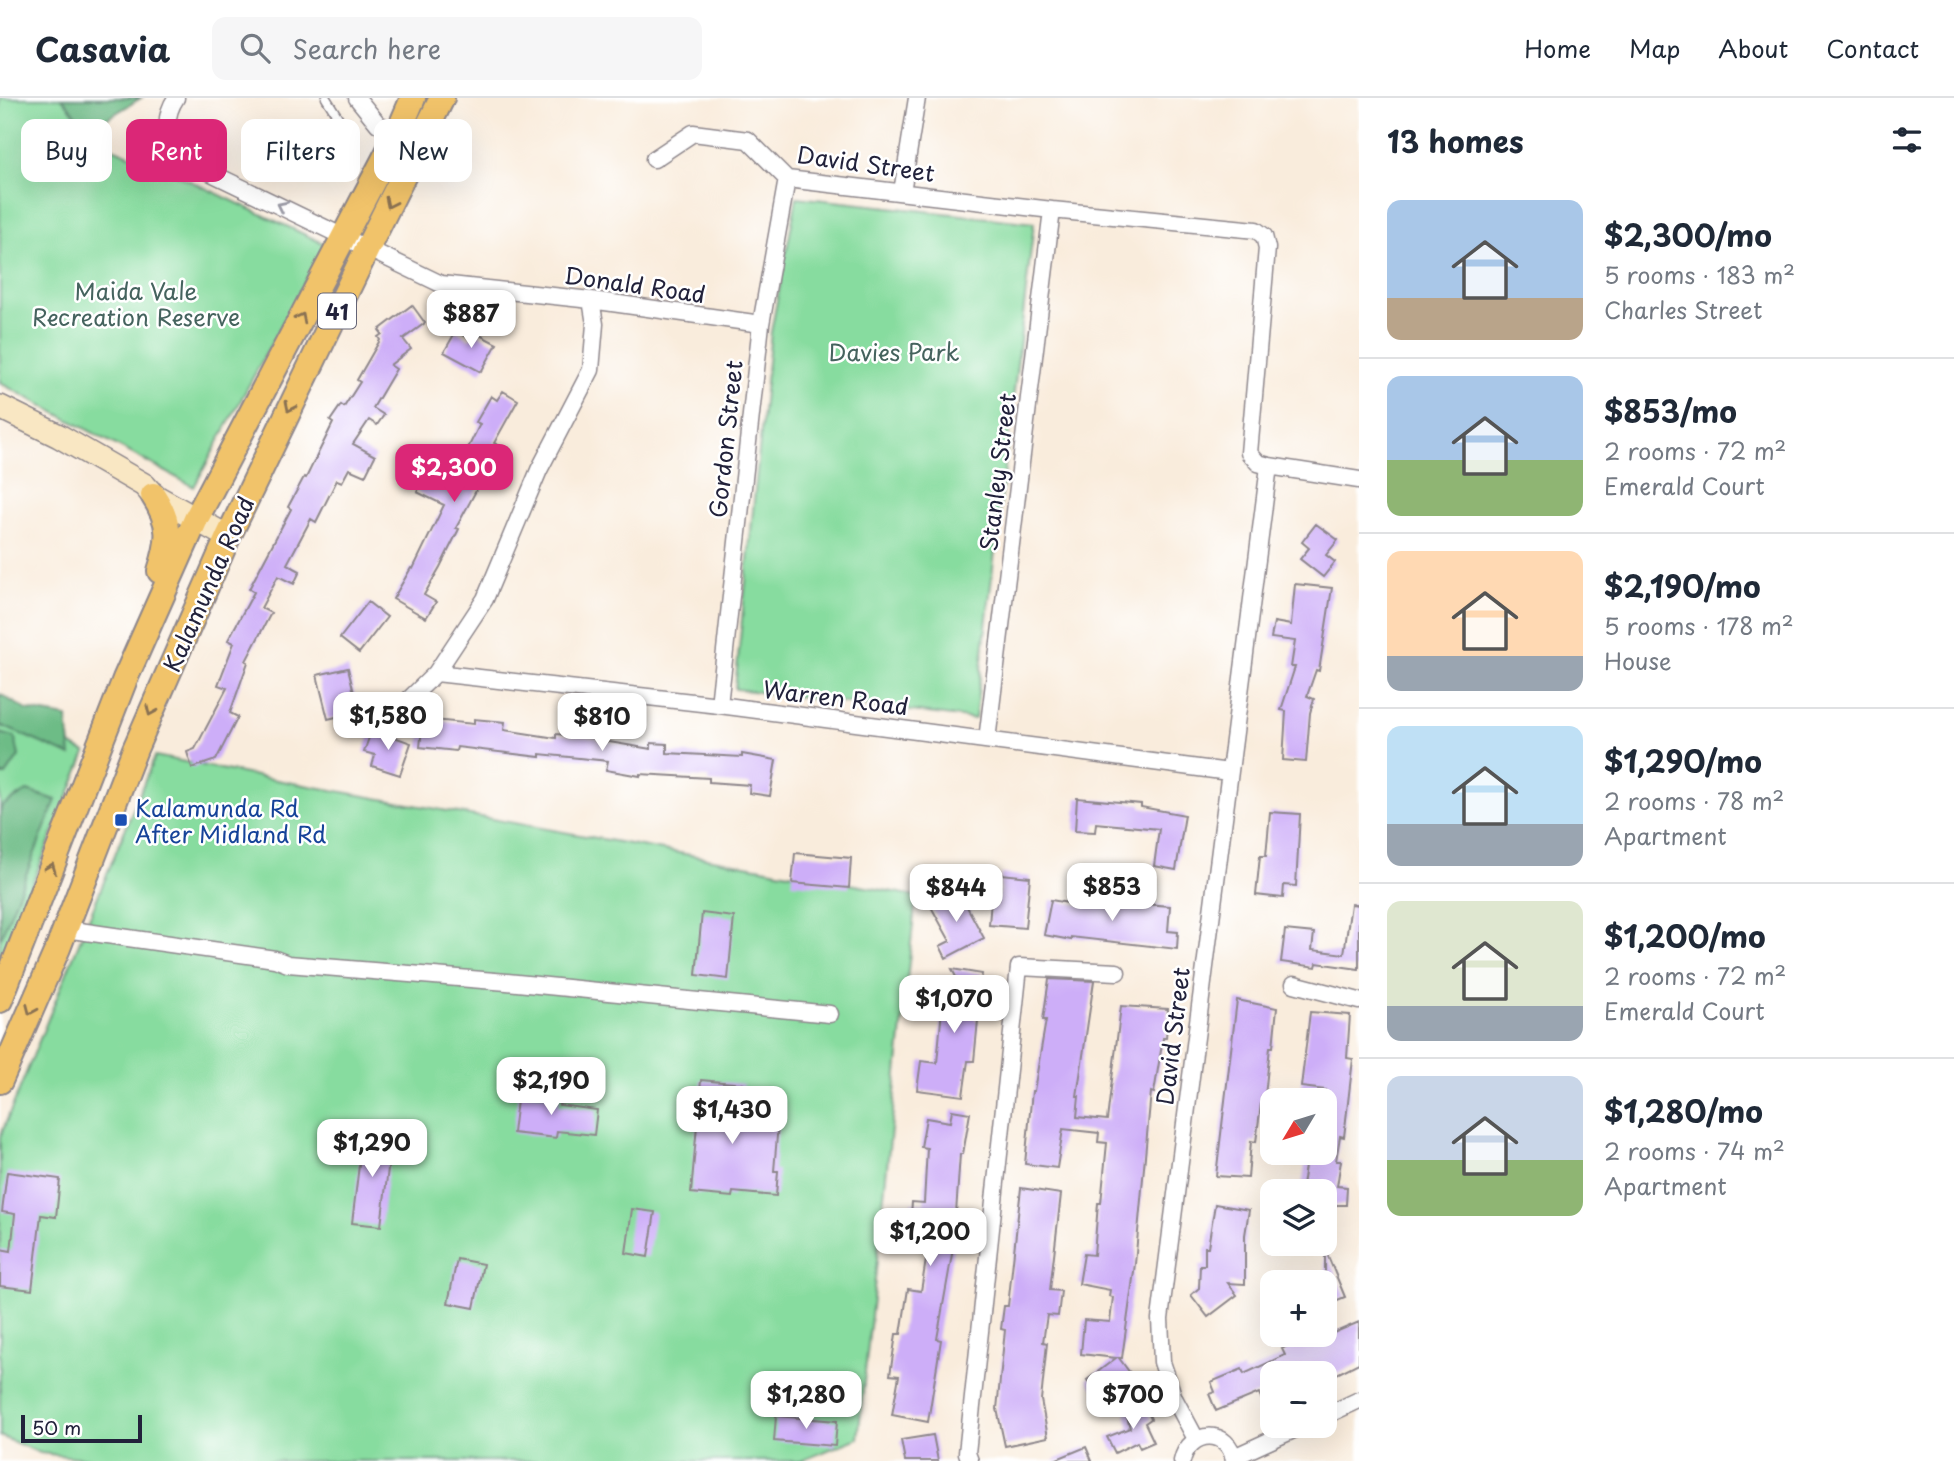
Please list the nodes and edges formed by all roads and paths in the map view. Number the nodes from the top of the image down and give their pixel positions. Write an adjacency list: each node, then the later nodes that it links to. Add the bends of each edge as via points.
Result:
1 (176, 98): 15 (street, Donald Road, one-way to 1, via 174,155 167,116)
2 (326, 98): 7 (lane)
3 (358, 98): 8 (street)
4 (413, 98): 9 (main road, Kalamunda Road / 41)
5 (442, 98): 16 (main road, Kalamunda Road / 41, one-way to 16)
6 (917, 98): 13 (street)
7 (339, 119)
8 (374, 119)
9 (404, 119)
10 (653, 159): 12 (street, David Street, via 693,133 748,140)
11 (374, 179): 15 (main road, Kalamunda Road / 41)
12 (787, 179): 13 (street, David Street); 18 (street, Gordon Street)
13 (902, 192): 14 (street, David Street)
14 (1052, 210): 20 (street, David Street, via 1256,230 1264,236 1267,248 1249,453); 29 (street, Stanley Street)
15 (344, 236): 16 (street, Donald Road); 23 (main road, Kalamunda Road / 41, one-way to 15)
16 (367, 249): 17 (street, Donald Road, via 441,284); 24 (main road, Kalamunda Road / 41, one-way to 24)
17 (591, 300): 18 (street, Donald Road); 25 (street, via 595,324 591,370 539,470 485,599)
18 (761, 324): 27 (street, Gordon Street)
19 (0, 407): 22 (main road)
20 (1269, 466): 21 (street); 30 (street, David Street)
21 (1359, 480)
22 (148, 490): 23 (main road, via 159,487); 26 (main road, via 163,510 168,545)
23 (199, 514): 24 (main road); 26 (main road, Kalamunda Road / 41)
24 (231, 531): 31 (main road, Kalamunda Road / 41, one-way to 31, via 135,749)
25 (436, 673): 27 (street, Warren Road); 28 (street)
26 (125, 679): 34 (main road, Kalamunda Road / 41, one-way to 26)
27 (719, 705): 29 (street, Warren Road)
28 (394, 714)
29 (987, 740): 30 (street, Warren Road)
30 (1228, 772): 41 (street, David Street, via 1160,1319 1162,1362 1174,1398)
31 (65, 929): 36 (street, via 288,964); 37 (main road, Kalamunda Road / 41, one-way to 37)
32 (1117, 972): 43 (street, via 1020,967 967,1453)
33 (1294, 984): 35 (street)
34 (0, 1000)
35 (1359, 1001)
36 (830, 1014)
37 (0, 1082)
38 (1359, 1400): 39 (street)
39 (1337, 1410)
40 (1277, 1438): 42 (street)
41 (1196, 1439): 42 (street, via 1219,1439); 44 (street)
42 (1234, 1459)
43 (970, 1461)
44 (1182, 1461)

